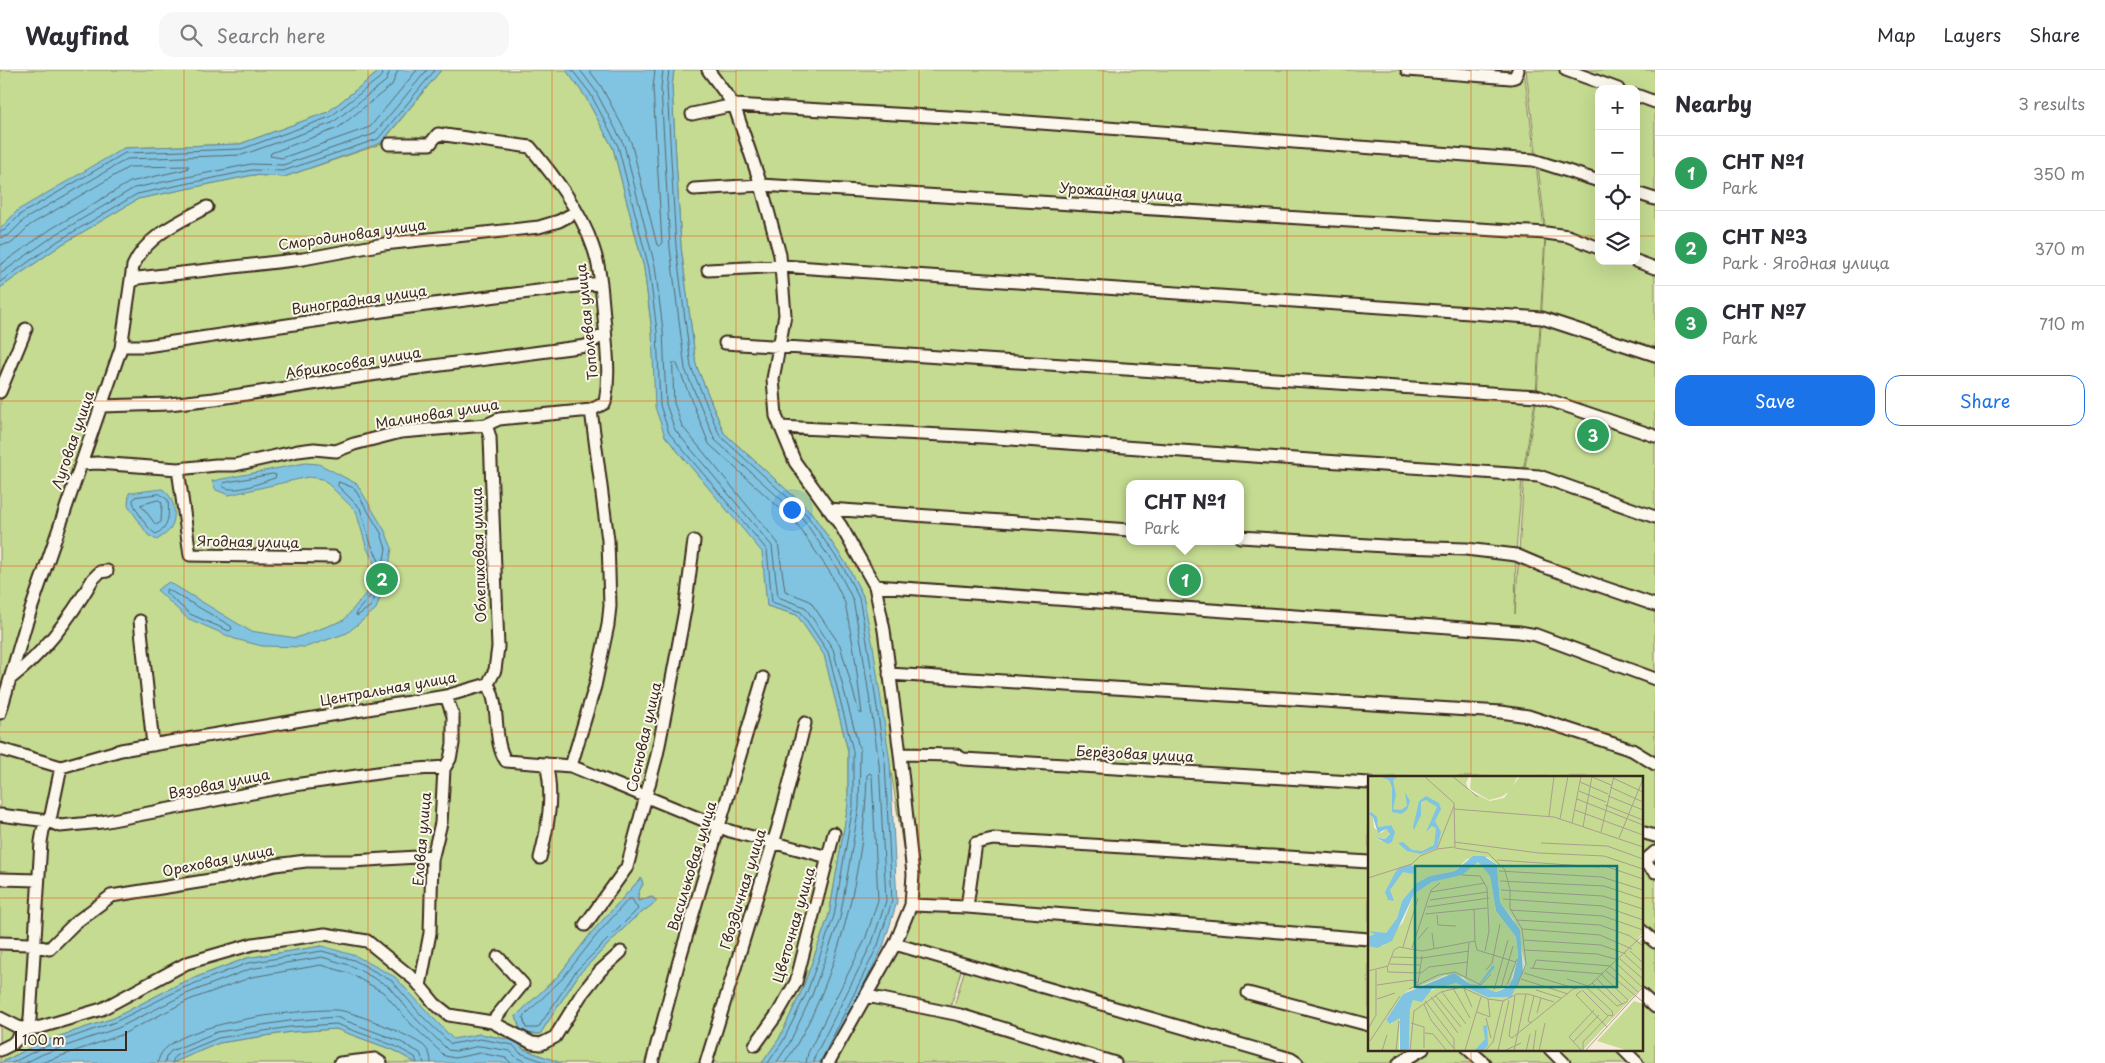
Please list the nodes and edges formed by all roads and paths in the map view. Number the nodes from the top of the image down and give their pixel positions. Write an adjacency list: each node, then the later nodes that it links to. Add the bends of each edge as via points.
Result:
1 (708, 70): 8 (street)
2 (1406, 70): 3 (street, via 1511,78)
3 (1518, 70)
4 (1566, 70): 5 (street)
5 (1607, 85)
6 (1640, 96): 7 (street)
7 (1655, 102)
8 (734, 106): 9 (street); 11 (street, via 1001,120 1534,160); 12 (street)
9 (692, 114)
10 (389, 144): 17 (street, Тополевая улица, via 430,144 438,134 530,147 551,172)
11 (1595, 180)
12 (760, 185): 13 (street, Урожайная улица); 18 (street, Урожайная улица, via 1546,233 1568,236); 20 (street)
13 (694, 189)
14 (1640, 194): 15 (street)
15 (1655, 199)
16 (207, 207): 23 (street, Луговая улица, via 169,228 143,248 133,266)
17 (576, 212): 23 (street, Смородиновая улица, via 539,227 384,244 303,258 138,278); 24 (street, Тополевая улица, via 594,247)
18 (1595, 246)
19 (1640, 262): 21 (street)
20 (782, 266): 22 (street); 28 (street, via 785,315); 30 (street, via 1542,318)
21 (1655, 268)
22 (708, 270)
23 (132, 282): 29 (street, Луговая улица)
24 (601, 283): 26 (street, Тополевая улица); 29 (street, Виноградная улица, via 402,308 146,346)
25 (26, 329): 31 (street)
26 (605, 333): 32 (street, Абрикосовая улица, via 586,346 410,369 214,400); 33 (street, Тополевая улица, via 610,378 605,403)
27 (725, 343): 28 (street)
28 (780, 345): 35 (street, via 773,379); 36 (street, via 1536,396)
29 (122, 346): 32 (street, Луговая улица)
30 (1655, 355)
31 (0, 392)
32 (101, 406): 37 (street, Луговая улица)
33 (591, 410): 34 (street, Малиновая улица, via 500,419); 62 (street, via 608,540 610,606 594,686)
34 (486, 425): 38 (street, Малиновая улица, via 394,434 336,451 314,449 235,466); 53 (street, Облепиховая улица, via 490,437 498,647 495,670)
35 (780, 427): 39 (street, via 795,462); 40 (street, via 993,438 1539,476)
36 (1655, 436)
37 (81, 464): 38 (street, Малиновая улица); 50 (street, Луговая улица, via 26,624)
38 (178, 469): 44 (street, Ягодная улица, via 190,555)
39 (828, 509): 41 (street); 46 (street)
40 (1655, 517)
41 (1126, 530)
42 (1244, 537): 47 (street, via 1466,549 1516,555)
43 (694, 541): 66 (street, Сосновая улица, via 673,675)
44 (334, 557)
45 (107, 571): 50 (street, via 100,572 93,579 52,636)
46 (875, 586): 49 (street); 52 (street, via 1519,632 1536,635)
47 (1655, 605)
48 (140, 621): 57 (street)
49 (889, 674): 59 (street); 61 (street, via 1501,712 1528,716 1632,750)
50 (11, 678): 55 (street, Луговая улица)
51 (764, 678): 69 (street, Васильковая улица)
52 (1655, 679)
53 (488, 684): 54 (street, Центральная улица); 60 (street, via 496,710 501,754 506,761)
54 (446, 696): 57 (street, Центральная улица); 64 (street, Еловая улица, via 454,728 453,744)
55 (0, 713)
56 (805, 723): 73 (street, Гвоздичная улица)
57 (153, 745): 63 (street, Центральная улица, via 121,750)
58 (0, 749): 63 (street)
59 (900, 754): 65 (street, Берёзовая улица); 83 (street, via 913,874)
60 (546, 764): 62 (street); 77 (street, via 550,804)
61 (1655, 764)
62 (571, 766): 66 (street)
63 (61, 767): 68 (street)
64 (445, 767): 68 (street, Вязовая улица, via 294,784 102,822 60,826); 75 (street, Еловая улица, via 441,823)
65 (1368, 783)
66 (646, 796): 69 (street); 85 (street, Сосновая улица, via 627,867)
67 (0, 815): 68 (street, Вязовая улица)
68 (48, 821): 82 (street, via 41,842)
69 (720, 827): 73 (street); 111 (street, Васильковая улица)
70 (1642, 832): 72 (street)
71 (834, 833): 76 (street, Цветочная улица)
72 (1655, 836)
73 (774, 843): 76 (street); 112 (street, Гвоздичная улица)
74 (1655, 852): 79 (street)
75 (433, 856): 91 (street, Ореховая улица, via 298,862 111,896 75,923 49,949); 94 (street, Еловая улица, via 430,933)
76 (828, 857): 103 (street, Цветочная улица, via 796,982)
77 (540, 858)
78 (1368, 862): 84 (street, via 994,839 976,843)
79 (1643, 863): 80 (street)
80 (1655, 872)
81 (0, 879): 82 (street)
82 (38, 880): 91 (street)
83 (911, 905): 84 (street); 90 (street)
84 (968, 907): 87 (street)
85 (585, 925)
86 (1642, 931): 88 (street)
87 (1368, 939)
88 (1655, 942)
89 (0, 943): 91 (street, Ореховая улица)
90 (895, 944): 97 (street); 115 (street)
91 (34, 946): 102 (street)
92 (621, 952): 100 (street, via 581,995 555,1037 541,1044 532,1043)
93 (498, 957): 100 (street, via 522,984)
94 (420, 986): 100 (street, via 449,1015); 102 (street, via 367,941 325,934 233,948 187,962 102,1010)
95 (1248, 993): 101 (street)
96 (1642, 995): 98 (street)
97 (868, 996): 113 (street); 114 (street, via 960,1015)
98 (1655, 1007)
99 (0, 1018): 102 (street)
100 (492, 1022)
101 (1368, 1025)
102 (27, 1028): 104 (street, via 12,1044)
103 (755, 1045)
104 (0, 1050)
105 (1419, 1050): 116 (street)
106 (1469, 1050): 117 (street)
107 (1551, 1050): 118 (street)
108 (1624, 1050): 119 (street)
109 (340, 1063): 110 (street, via 375,1059)
110 (381, 1063)
111 (652, 1063)
112 (706, 1063)
113 (828, 1063)
114 (1115, 1063)
115 (1296, 1063)
116 (1399, 1063)
117 (1484, 1063)
118 (1564, 1063)
119 (1637, 1063)

